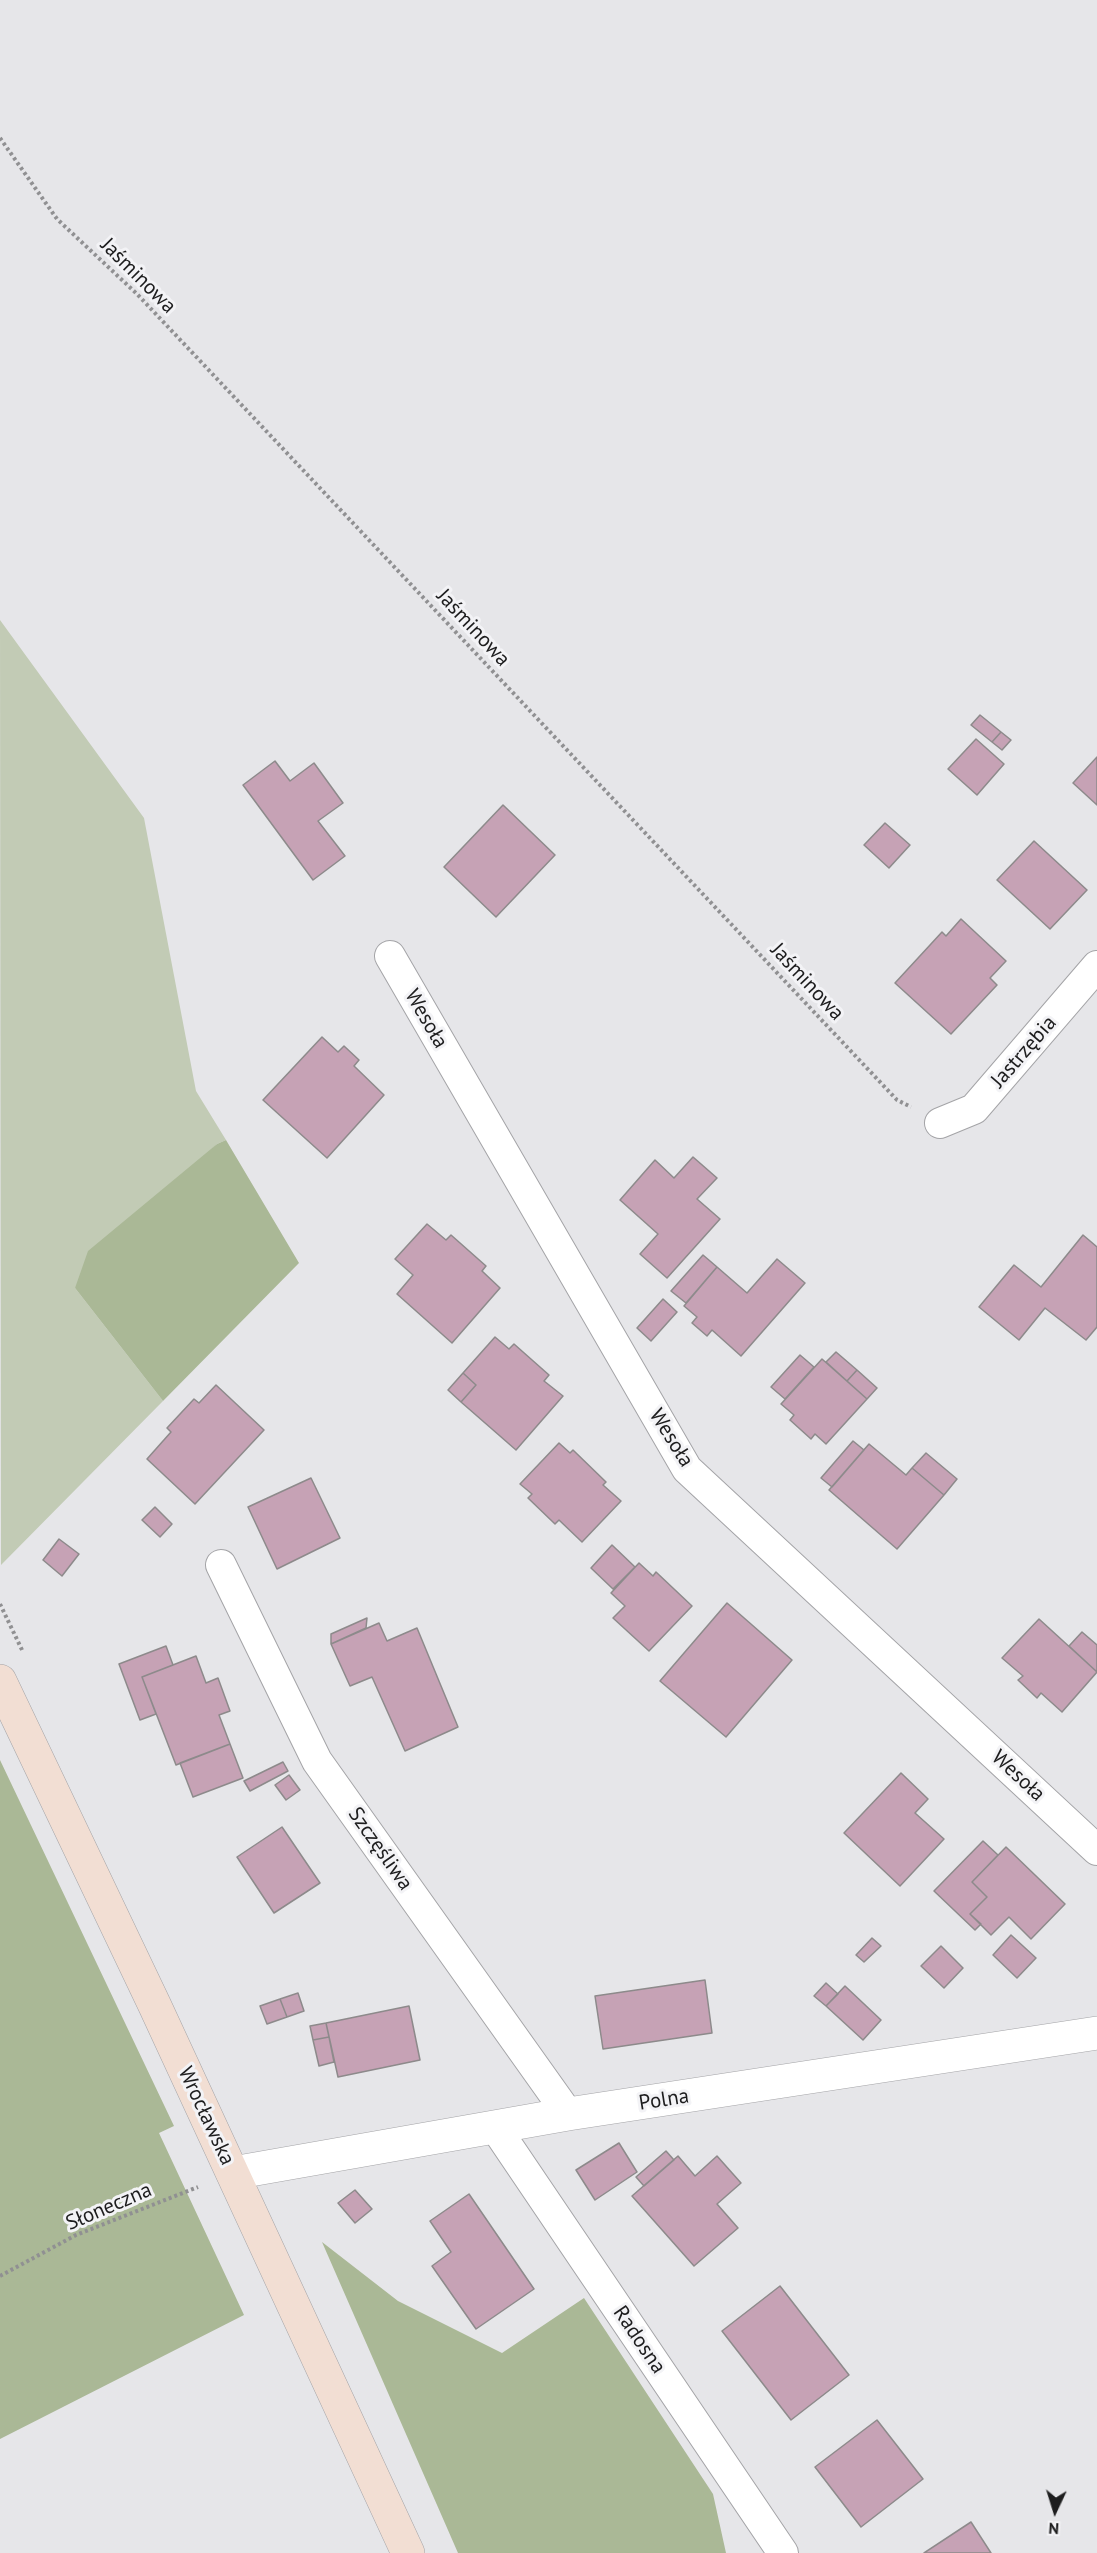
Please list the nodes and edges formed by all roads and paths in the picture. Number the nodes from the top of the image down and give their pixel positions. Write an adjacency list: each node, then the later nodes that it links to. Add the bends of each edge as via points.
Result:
1 (0, 138): 4 (path, Jaśminowa, via 57,219 137,294 897,1100)
2 (390, 956): 7 (street, Wesoła, via 687,1469)
3 (1097, 966): 4 (street, Jastrzębia, via 974,1109)
4 (940, 1124)
5 (221, 1565): 9 (street, Szczęśliwa, via 317,1761)
6 (0, 1682): 11 (main road, Wrocławska)
7 (1097, 1850)
8 (1097, 2032): 9 (street, Polna)
9 (568, 2114): 10 (street, Polna)
10 (495, 2127): 11 (street, Polna); 14 (street, Radosna)
11 (232, 2173): 12 (path, Słoneczna, via 76,2235); 13 (main road, Wrocławska)
12 (0, 2276)
13 (408, 2553)
14 (783, 2553)

